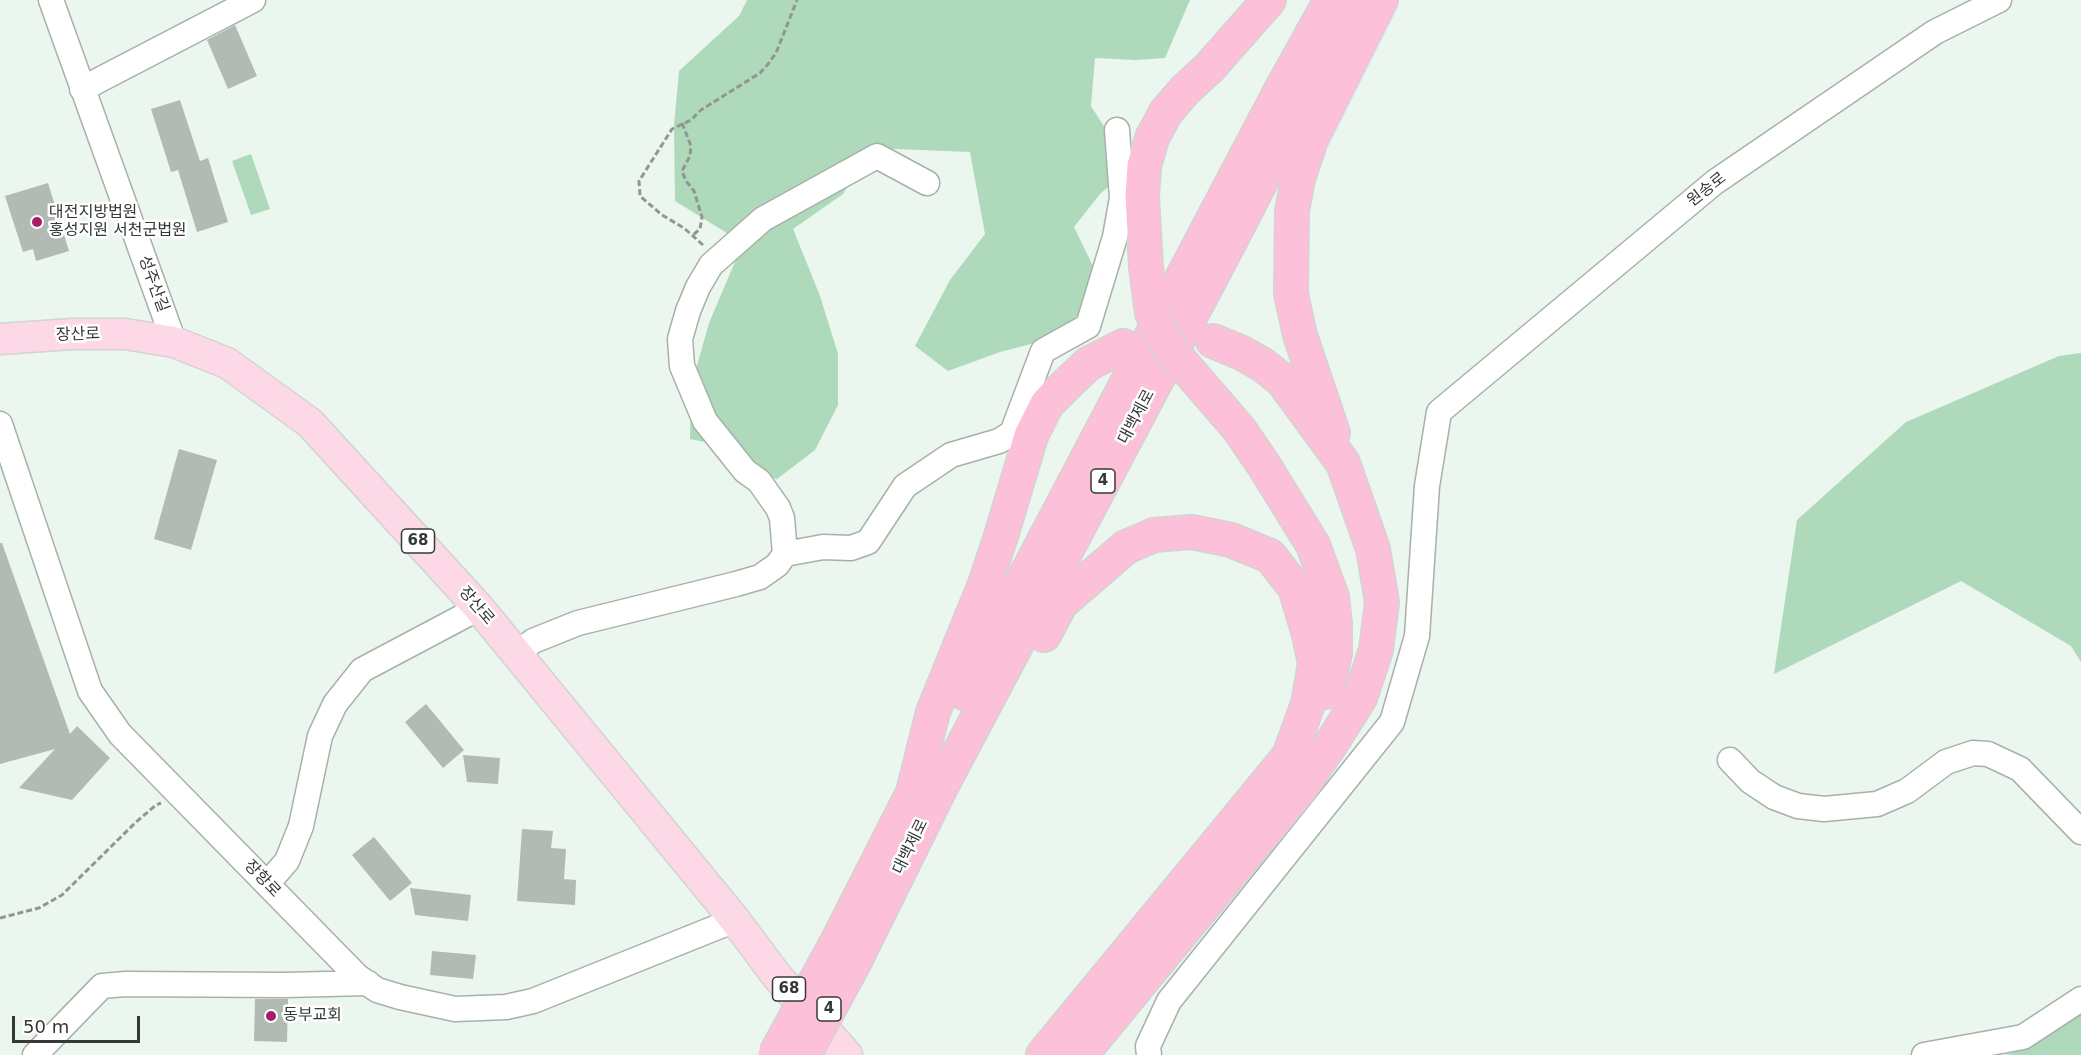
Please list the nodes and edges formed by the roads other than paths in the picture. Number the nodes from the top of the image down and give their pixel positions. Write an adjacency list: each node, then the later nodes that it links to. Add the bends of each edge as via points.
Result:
1 (51, 0): 8 (street, 성주산길)
2 (253, 0): 8 (street)
3 (1269, 0): 20 (highway, bridge, via 1166,112 1152,138 1144,166 1142,196 1146,267 1157,325 1168,345 1239,429 1263,464 1312,545 1332,597 1335,654 1320,717)
4 (1331, 0): 22 (highway, 대백제로, via 1280,92)
5 (1355, 0): 22 (highway, 대백제로 / 4, via 1225,251)
6 (1381, 0): 16 (highway, via 1311,140 1292,211 1291,294 1300,335)
7 (1999, 0): 35 (street, 원송로, via 1935,33 1715,182 1439,412 1427,486 1417,636 1392,722 1169,1001 1148,1046)
8 (82, 89): 13 (street, 성주산길)
9 (1117, 130): 17 (street, via 1122,198 1115,237 1088,326 1043,351 1012,433 999,441 951,455 905,486 868,542 851,548 823,547)
10 (927, 183): 17 (street, via 877,156 763,219 711,265 688,311 680,339 682,366 692,392 705,421 778,508 783,518)
11 (0, 339): 13 (main road, 장산로 / 68, via 124,334)
12 (1212, 341): 16 (highway, via 1242,353 1282,380)
13 (174, 342): 18 (main road, 장산로 / 68, via 227,363 310,423)
14 (1124, 346): 22 (highway, via 1088,364 1066,385 1047,404 1031,436 985,584 933,712)
15 (0, 424): 24 (street, 장항로, via 90,691 120,734)
16 (1343, 463): 34 (highway, via 1372,549 1382,602 1377,650 1360,698 1300,787)
17 (785, 554): 19 (street, via 760,577 578,623 533,641)
18 (479, 608): 19 (main road, 장산로 / 68); 24 (street, via 362,670 335,704 320,736 302,826 286,861)
19 (517, 654): 25 (main road, 장산로 / 68)
20 (1289, 756): 22 (highway, via 1308,705 1315,663 1295,588 1270,556 1231,540 1192,532 1154,535 1126,547 1061,603 988,736); 33 (highway)
21 (1730, 760): 23 (street, via 1750,781 1774,796 1798,806 1824,809 1877,804 1907,791 1946,762 1973,753 1988,754 2020,769)
22 (927, 789): 26 (highway, 대백제로)
23 (2081, 832)
24 (267, 884): 27 (street, 장항로)
25 (735, 920): 27 (street, 장항로, via 533,1001 506,1007 455,1009 400,997); 32 (main road, 장산로 / 68, via 776,975)
26 (845, 953): 30 (highway, 4, bridge); 31 (highway, 4, bridge)
27 (368, 983): 29 (street, via 102,986)
28 (2081, 999): 36 (street, via 2023,1037)
29 (35, 1055)
30 (775, 1055)
31 (804, 1055)
32 (847, 1055)
33 (1043, 1055)
34 (1081, 1055)
35 (1149, 1055)
36 (1924, 1055)

